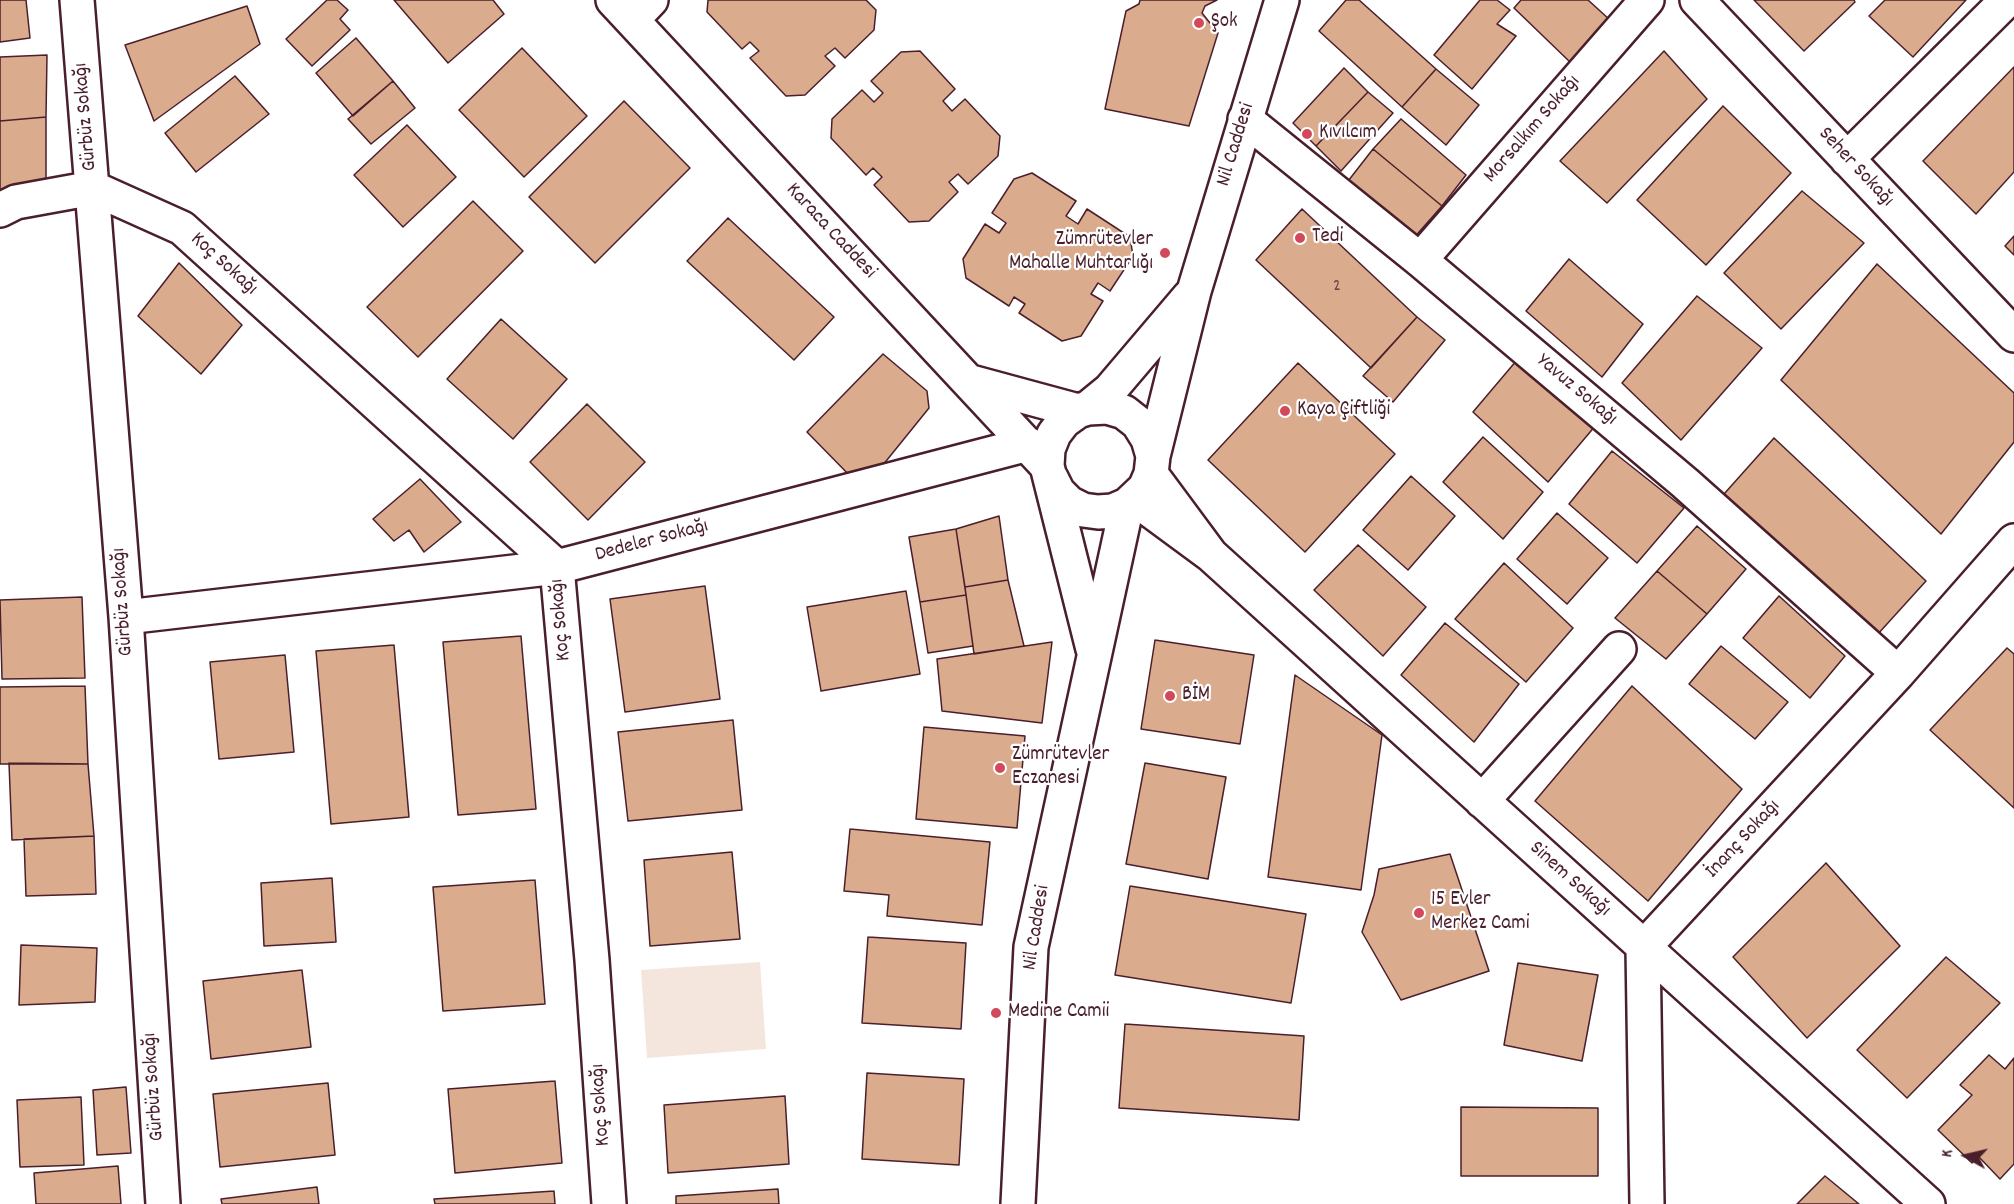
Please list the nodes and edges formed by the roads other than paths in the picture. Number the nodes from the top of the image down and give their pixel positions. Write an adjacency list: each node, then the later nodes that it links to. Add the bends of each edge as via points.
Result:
1 (76, 0): 9 (street, Gürbüz Sokağı)
2 (1282, 0): 7 (street, Nil Caddesi)
3 (1647, 0): 11 (street, Morsalkım Sokağı)
4 (1697, 0): 8 (street, Seher Sokağı)
5 (2007, 0): 8 (street)
6 (632, 7): 14 (street, Karaca Caddesi)
7 (1245, 119): 11 (street, Yavuz Sokağı); 12 (street, Nil Caddesi)
8 (1847, 159): 13 (street, Seher Sokağı)
9 (93, 188): 10 (street, via 16,202); 19 (street, Koç Sokağı, via 182,228); 20 (street, Gürbüz Sokağı)
10 (0, 210)
11 (1420, 260): 23 (street, Yavuz Sokağı, via 1685,483)
12 (1194, 291): 15 (street, Nil Caddesi, via 1110,390); 17 (street, Nil Caddesi)
13 (2014, 335)
14 (971, 382): 15 (street); 16 (street, Karaca Caddesi)
15 (1083, 410): 16 (street, Nil Caddesi, via 1064,421); 17 (street, via 1107,407 1124,412 1138,423 1148,439)
16 (1042, 463): 17 (street, via 1058,492 1083,510 1113,511); 19 (street, Dedeler Sokağı); 22 (street, Nil Caddesi)
17 (1141, 484): 22 (street, Nil Caddesi); 24 (street, Sinem Sokağı, via 1211,555)
18 (2014, 541): 23 (street, İnanç Sokağı)
19 (557, 567): 20 (street, Dedeler Sokağı); 27 (street, Koç Sokağı)
20 (126, 617): 26 (street, Gürbüz Sokağı)
21 (1618, 649): 24 (street)
22 (1095, 657): 28 (street, Nil Caddesi, via 1032,947)
23 (1898, 673): 25 (street, İnanç Sokağı)
24 (1482, 801): 25 (street, Sinem Sokağı)
25 (1643, 948): 29 (street); 30 (street, Sinem Sokağı)
26 (163, 1204)
27 (609, 1204)
28 (1018, 1204)
29 (1647, 1204)
30 (1928, 1204)

